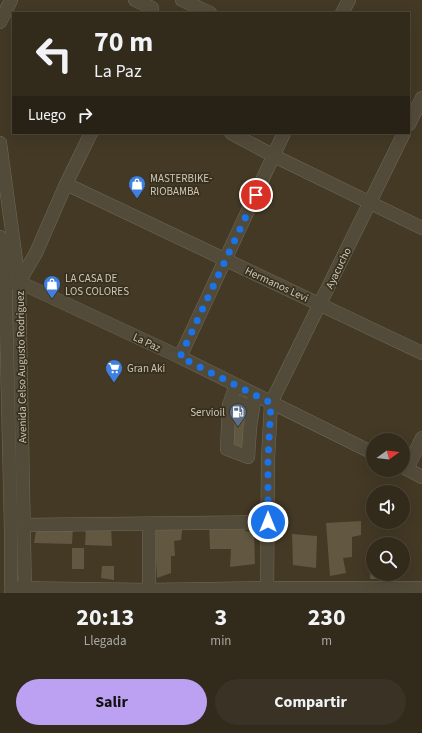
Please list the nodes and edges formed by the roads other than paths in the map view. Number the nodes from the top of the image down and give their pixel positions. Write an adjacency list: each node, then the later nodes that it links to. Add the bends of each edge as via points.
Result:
1 (135, 0): 5 (street)
2 (182, 0): 6 (street)
3 (349, 0): 7 (street)
4 (6, 5): 8 (street)
5 (152, 7)
6 (208, 12)
7 (343, 12)
8 (0, 22)
9 (422, 98): 10 (street)
10 (416, 110): 11 (street)
11 (410, 122)
12 (91, 134): 18 (street)
13 (233, 134): 17 (street)
14 (284, 134): 17 (street)
15 (404, 134): 19 (street, Ayacucho)
16 (0, 143): 23 (street, Avenida Celso Augusto Rodriguez)
17 (274, 156): 19 (street); 22 (street)
18 (66, 184): 22 (street, Hermanos Levi); 23 (street, via 36,253)
19 (370, 203): 20 (street); 25 (street, Ayacucho)
20 (422, 228)
21 (0, 237): 24 (street, Avenida Celso Augusto Rodriguez, via 5,270)
22 (225, 260): 25 (street, Hermanos Levi); 27 (street)
23 (19, 282): 24 (street, La Paz); 27 (street, La Paz); 41 (street, Avenida Celso Augusto Rodriguez)
24 (2, 283): 41 (street, Avenida Celso Augusto Rodriguez)
25 (320, 304): 26 (street, Hermanos Levi); 31 (street, Ayacucho)
26 (422, 353)
27 (180, 357): 28 (street, La Paz)
28 (236, 385): 29 (street); 30 (street, La Paz)
29 (231, 400): 30 (street); 34 (street, via 227,449)
30 (254, 401): 31 (street, La Paz); 34 (street)
31 (271, 403): 33 (street, La Paz); 35 (street)
32 (422, 438): 36 (street)
33 (366, 450)
34 (248, 457): 35 (street)
35 (268, 459): 39 (street)
36 (410, 459)
37 (410, 471): 38 (street)
38 (422, 477)
39 (268, 522): 40 (street); 44 (street)
40 (149, 524): 41 (street); 46 (street)
41 (12, 528): 43 (street, Avenida Celso Augusto Rodriguez); 45 (street, Avenida Celso Augusto Rodriguez)
42 (422, 588): 47 (street)
43 (11, 590): 45 (street)
44 (267, 590): 46 (street); 47 (street)
45 (25, 591): 46 (street)
46 (149, 591)
47 (390, 591)

